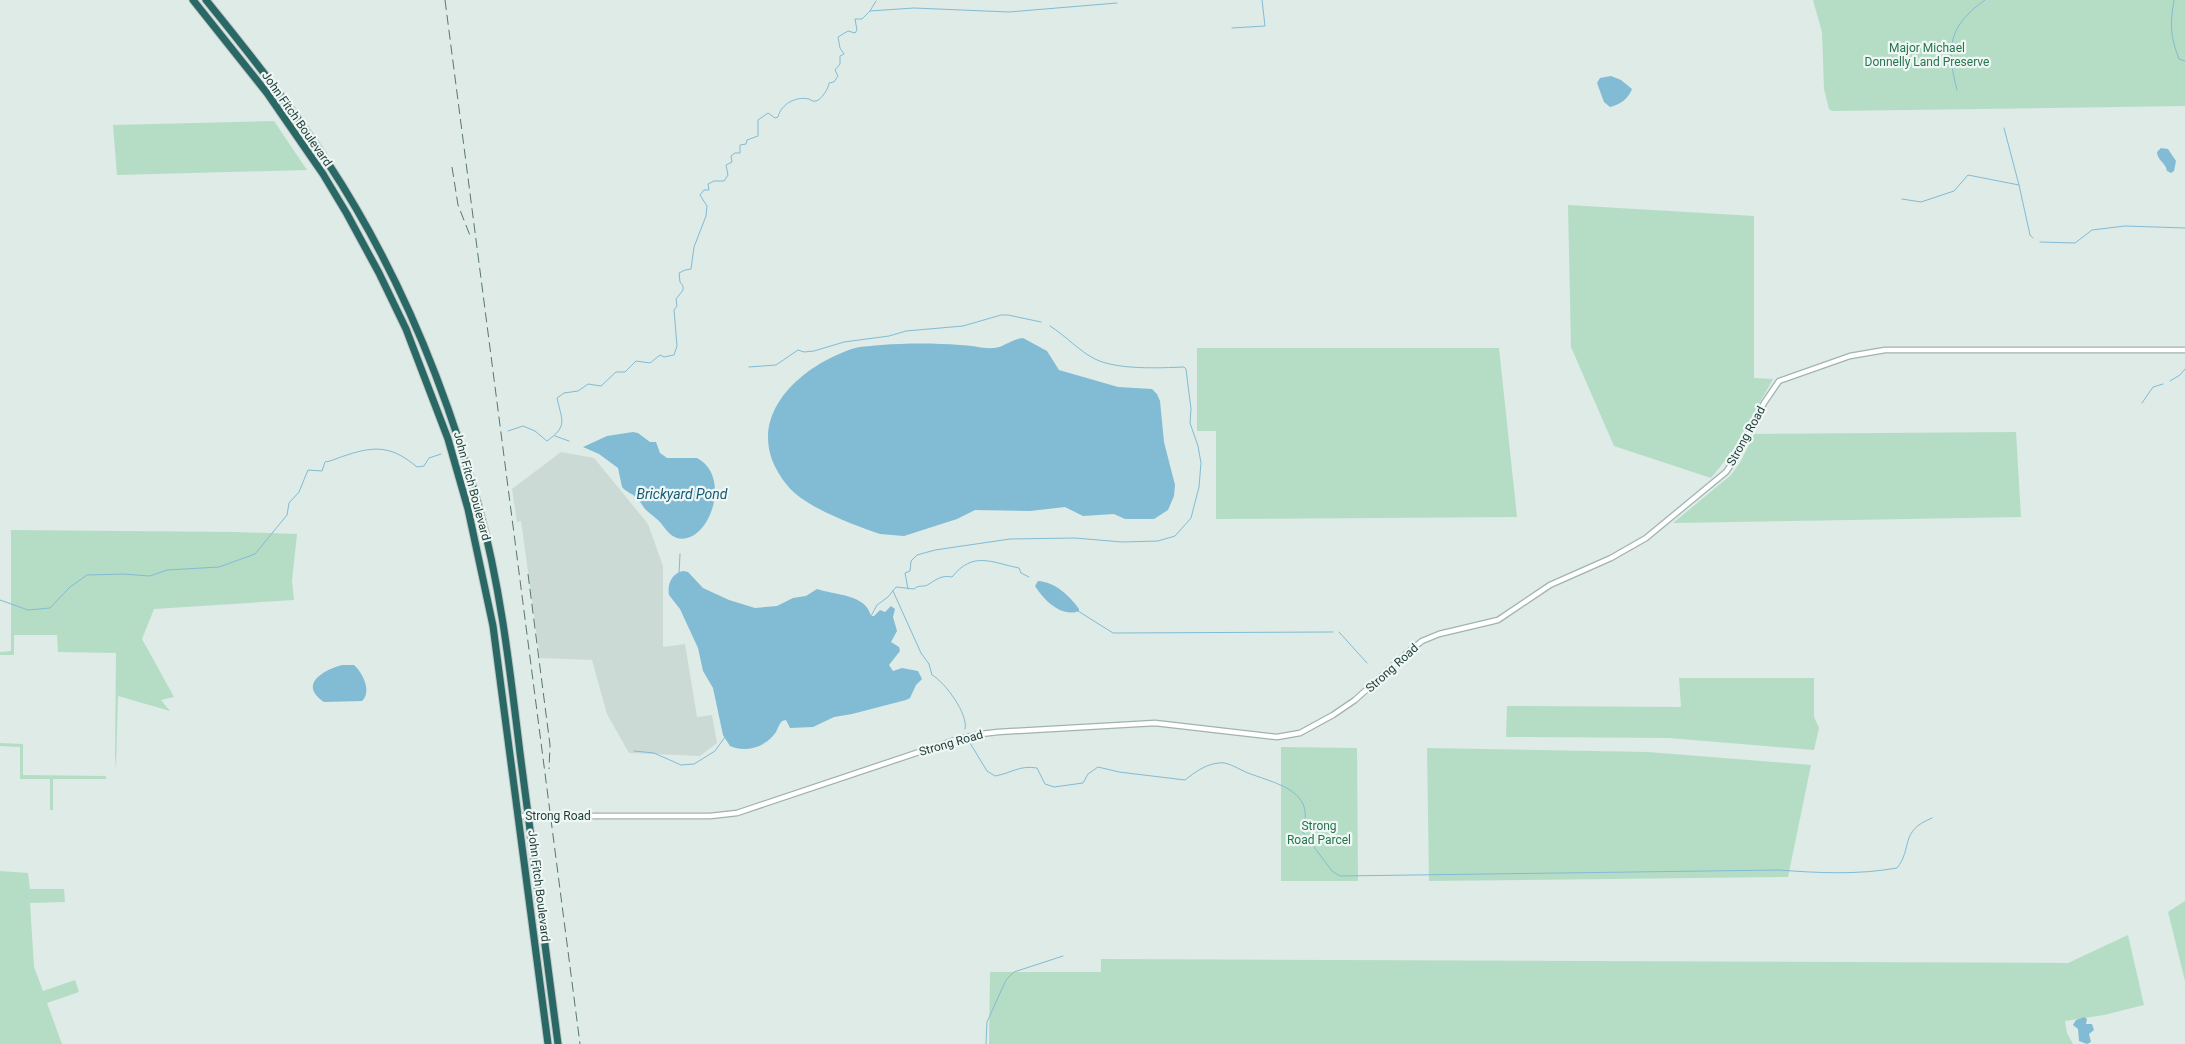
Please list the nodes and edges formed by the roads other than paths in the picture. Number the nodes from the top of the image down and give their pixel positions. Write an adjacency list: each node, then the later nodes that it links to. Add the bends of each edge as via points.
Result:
1 (193, 0): 3 (highway, John Fitch Boulevard)
2 (208, 2): 3 (highway); 4 (highway, John Fitch Boulevard, via 257,63 328,162)
3 (201, 10): 5 (highway, John Fitch Boulevard, via 267,93 306,149)
4 (386, 265): 5 (highway); 6 (highway, John Fitch Boulevard)
5 (377, 270): 7 (highway, John Fitch Boulevard)
6 (415, 325): 7 (highway); 9 (highway, John Fitch Boulevard, via 460,442)
7 (406, 329): 10 (highway, John Fitch Boulevard, via 448,439)
8 (2185, 350): 12 (street, Strong Road, via 1885,350 1850,356 1779,381 1726,472 1646,538 1611,558 1550,585 1498,620 1438,634 1422,642 1333,716 1290,736 1155,723 998,732 955,740 730,814)
9 (483, 524): 10 (highway); 12 (highway, John Fitch Boulevard, via 504,628)
10 (472, 526): 11 (highway, John Fitch Boulevard, via 493,626)
11 (518, 816): 12 (street, Strong Road); 13 (highway, John Fitch Boulevard)
12 (529, 816): 14 (highway, John Fitch Boulevard)
13 (548, 1044)
14 (558, 1044)

